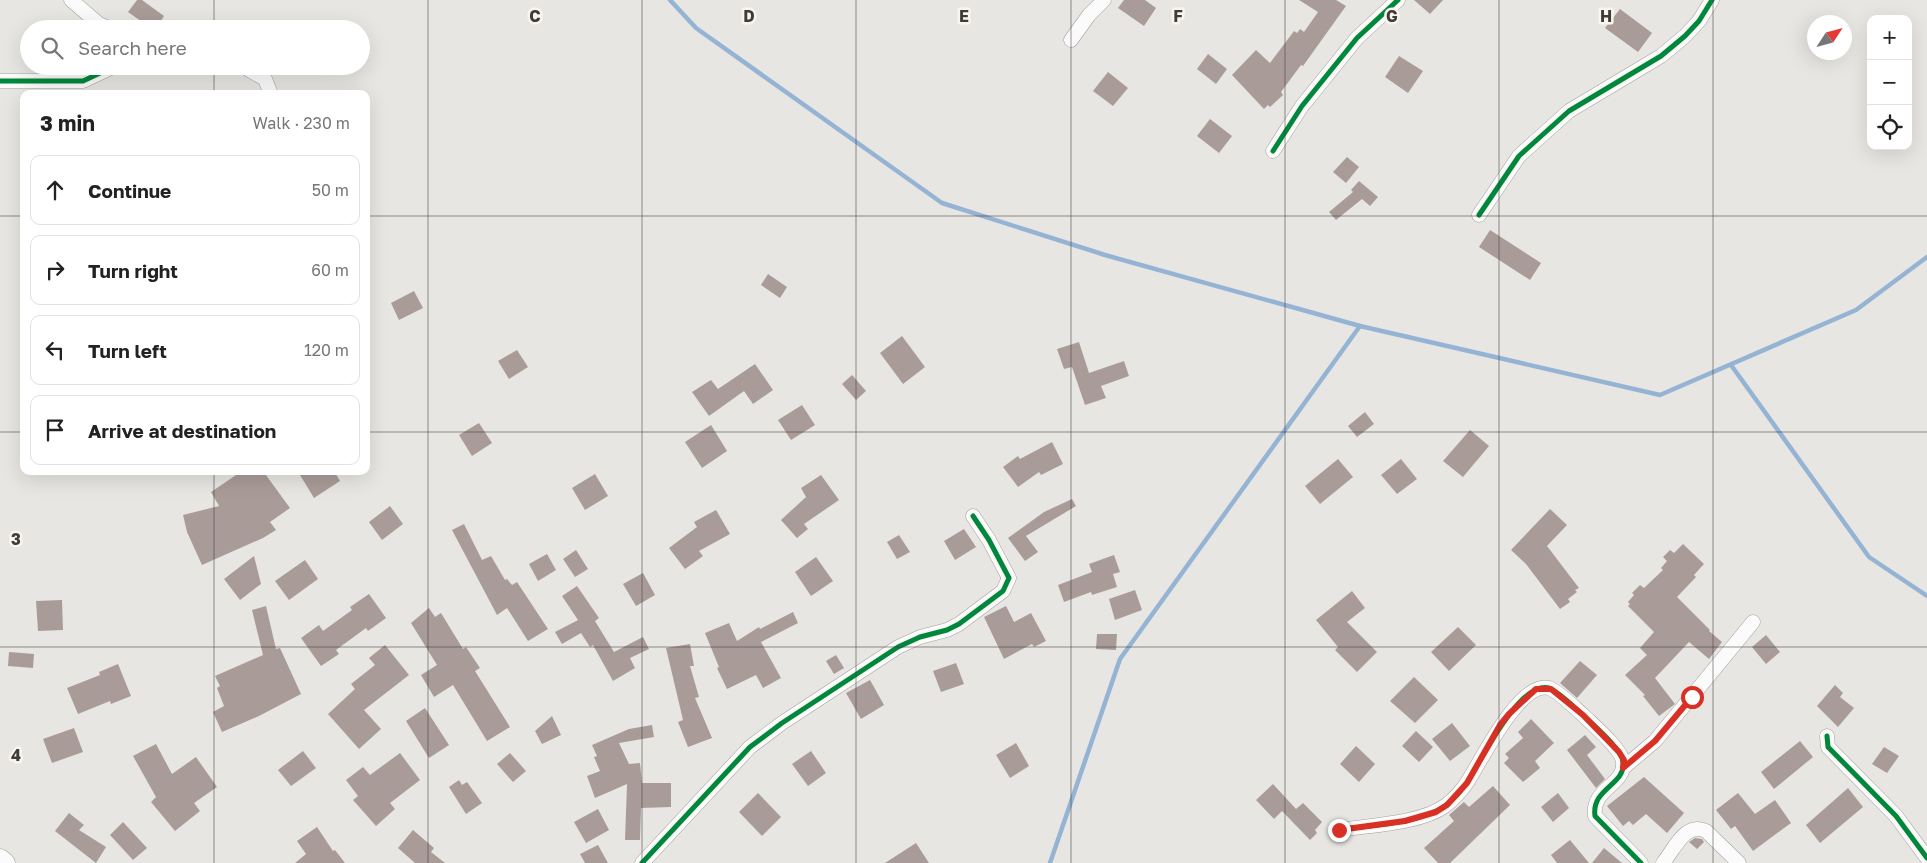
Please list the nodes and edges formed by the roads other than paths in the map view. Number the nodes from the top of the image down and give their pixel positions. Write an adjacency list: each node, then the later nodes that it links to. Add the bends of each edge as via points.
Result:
1 (71, 0): 5 (street)
2 (1104, 0): 6 (street)
3 (1398, 0): 11 (street, via 1357,38 1302,106)
4 (1712, 0): 12 (street, via 1699,21 1661,56 1569,111 1519,156)
5 (94, 20)
6 (1072, 40)
7 (96, 75): 9 (street, via 83,81)
8 (259, 75): 10 (street, via 265,79)
9 (0, 81)
10 (269, 90)
11 (1273, 151)
12 (1479, 215)
13 (973, 516): 21 (street, via 1009,578 1003,591 959,624 898,647 775,727 750,747)
14 (1753, 622): 16 (street, via 1655,741)
15 (1827, 736): 18 (street, via 1828,747 1896,816)
16 (1623, 768): 17 (street, via 1624,760 1619,752 1583,715 1551,689 1536,689 1500,725 1467,783 1447,805 1436,812 1405,821); 22 (street, via 1621,776 1596,801 1595,816)
17 (1339, 830)
18 (1927, 858)
19 (0, 859): 20 (street)
20 (5, 863)
21 (642, 863)
22 (1641, 863)
23 (1663, 863): 24 (street, via 1685,833 1700,828)
24 (1738, 863)

